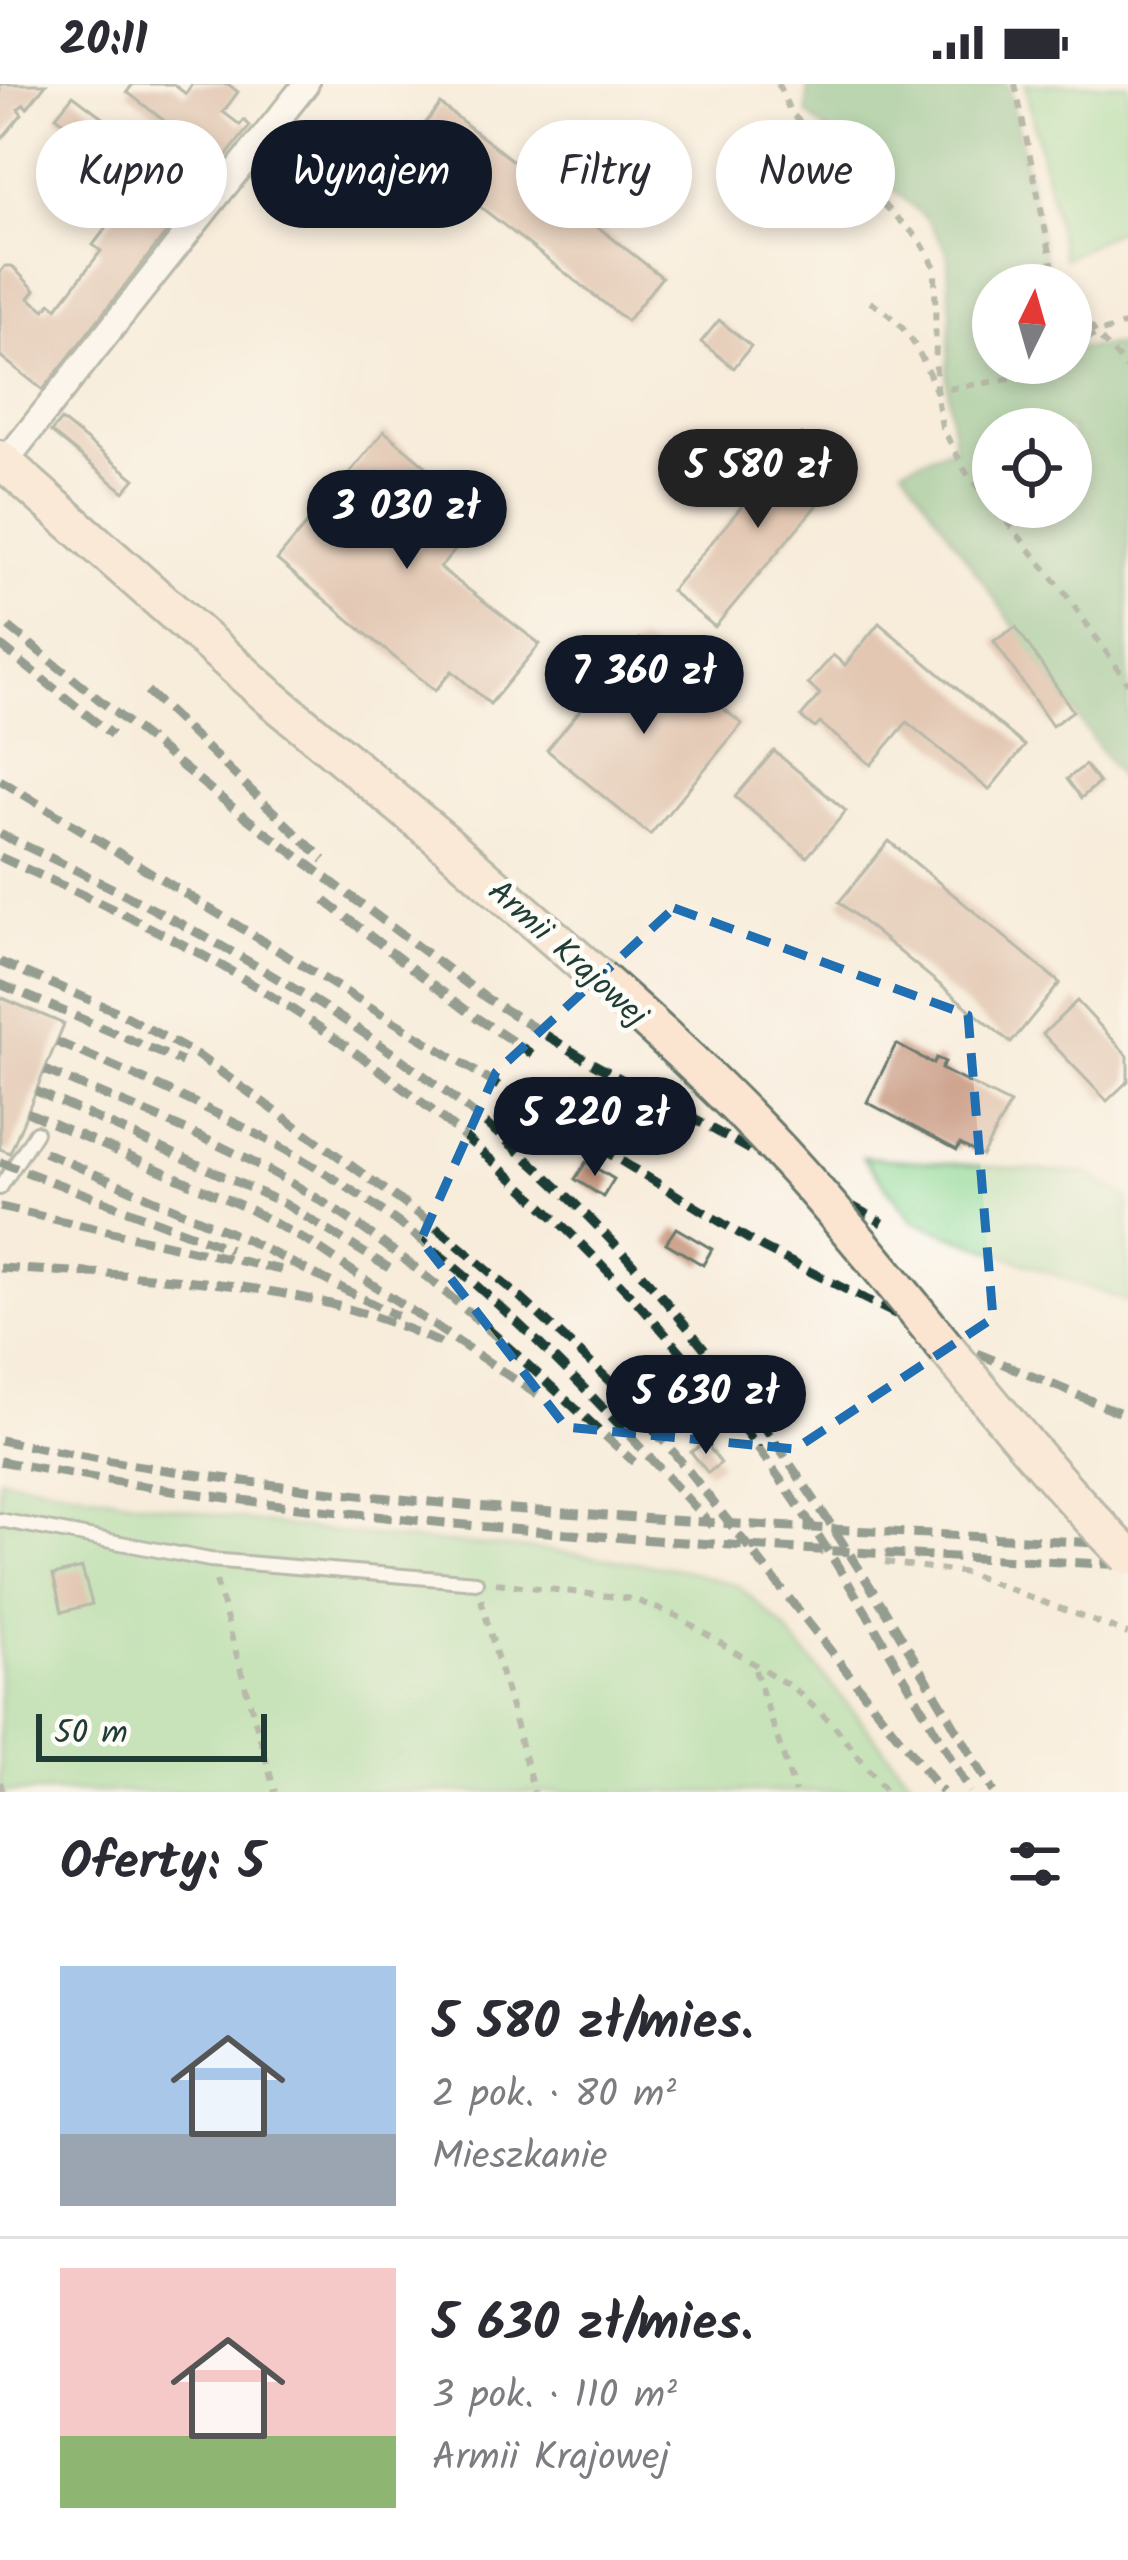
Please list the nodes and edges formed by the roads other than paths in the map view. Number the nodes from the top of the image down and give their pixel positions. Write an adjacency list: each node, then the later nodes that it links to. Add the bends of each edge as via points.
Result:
1 (306, 84): 2 (street)
2 (2, 461): 6 (main road, Armii Krajowej, bridge, via 677,1048 831,1208 1027,1449)
3 (36, 1132): 4 (lane)
4 (0, 1188)
5 (0, 1520): 7 (lane, via 210,1560)
6 (1128, 1556)
7 (476, 1582)

